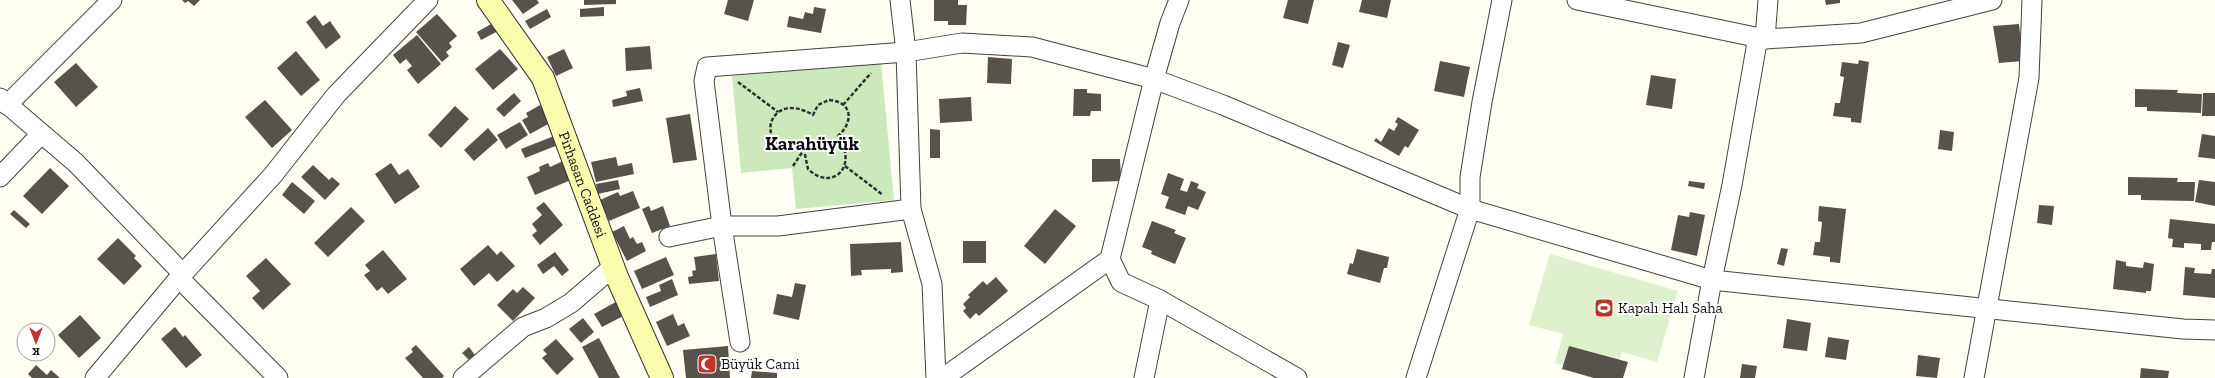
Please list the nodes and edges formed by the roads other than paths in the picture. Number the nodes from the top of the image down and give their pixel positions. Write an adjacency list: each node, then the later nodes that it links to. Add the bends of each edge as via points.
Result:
1 (112, 0): 14 (street)
2 (428, 0): 23 (street, via 336,95 273,175)
3 (488, 0): 22 (street, Pirhasan Caddesi, via 543,78)
4 (900, 0): 12 (street)
5 (1179, 0): 13 (street)
6 (1502, 0): 18 (street, via 1470,177)
7 (1577, 0): 11 (street)
8 (1768, 0): 11 (street)
9 (1992, 0): 11 (street, via 1861,33)
10 (2032, 0): 26 (street, via 2029,78)
11 (1762, 38): 24 (street)
12 (897, 53): 13 (street, via 962,44 1032,47); 17 (street); 19 (street, via 706,67 704,81)
13 (1154, 79): 18 (street, via 1223,105); 21 (street)
14 (3, 101): 15 (street)
15 (41, 134): 16 (street); 23 (street, via 76,163)
16 (0, 176)
17 (907, 209): 19 (street, via 778,226); 33 (street, via 932,284)
18 (1470, 209): 24 (street); 37 (street)
19 (722, 226): 20 (street); 28 (street)
20 (669, 237)
21 (1110, 259): 25 (street, via 1121,282); 34 (street)
22 (614, 266): 31 (street, via 571,303 522,328); 32 (street, Pirhasan Caddesi)
23 (181, 276): 29 (street); 30 (street)
24 (1712, 280): 26 (street); 38 (street)
25 (1160, 300): 35 (street); 36 (street)
26 (1985, 309): 27 (street); 39 (street)
27 (2215, 330)
28 (740, 342)
29 (95, 378)
30 (278, 378)
31 (463, 378)
32 (662, 378)
33 (936, 378)
34 (943, 378)
35 (1144, 378)
36 (1296, 378)
37 (1416, 378)
38 (1694, 378)
39 (1974, 378)

